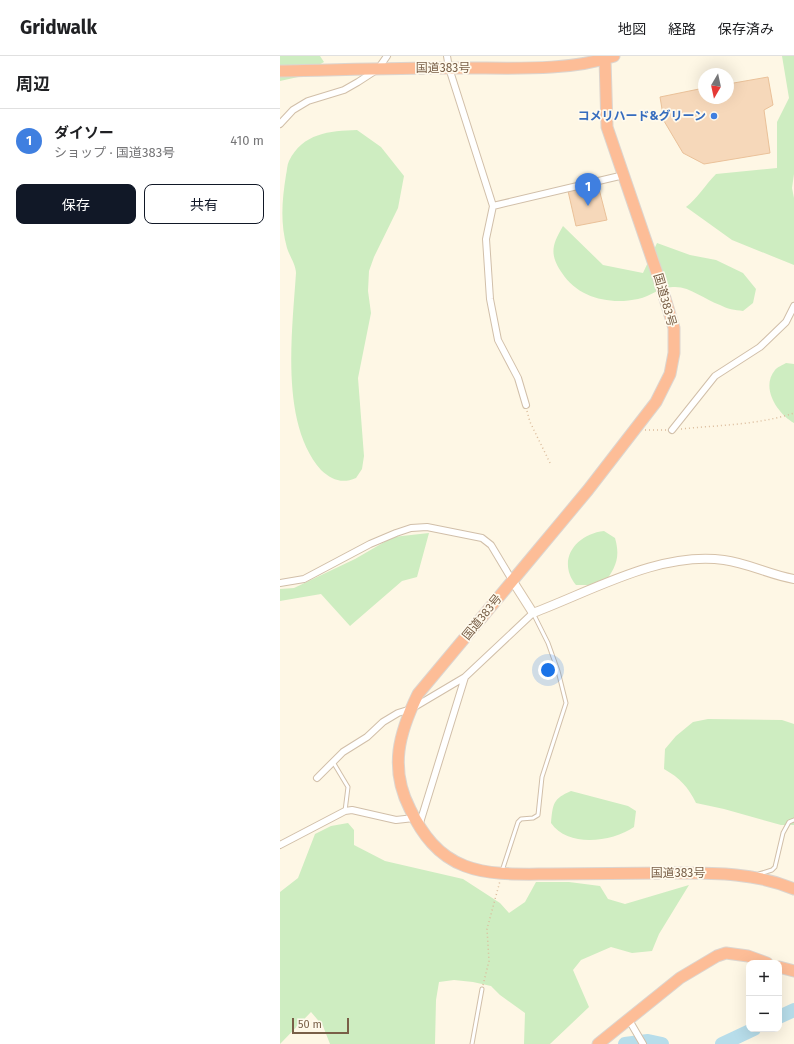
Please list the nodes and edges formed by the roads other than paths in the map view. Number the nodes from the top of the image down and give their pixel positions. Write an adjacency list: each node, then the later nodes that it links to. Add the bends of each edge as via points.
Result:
1 (387, 56): 5 (street)
2 (447, 56): 4 (street)
3 (609, 58): 4 (highway, 国道383号, via 564,65); 8 (highway, 国道383号, via 607,127)
4 (449, 68): 5 (highway, 国道383号); 9 (street)
5 (378, 69): 6 (highway, 国道383号); 7 (street, via 344,90 308,101)
6 (280, 71)
7 (280, 124)
8 (624, 175): 9 (street); 14 (highway, 国道383号, via 674,328 670,374 656,402 635,430)
9 (493, 206): 11 (street, via 486,239 490,299 498,340 518,378)
10 (794, 306): 12 (street, via 786,322 760,347 715,376)
11 (526, 405)
12 (672, 430)
13 (794, 579): 16 (street, via 724,560 676,560 650,566)
14 (512, 580): 15 (street, via 491,545 482,538 427,528 411,528 370,544 304,579); 16 (street); 18 (highway, 国道383号, via 418,694)
15 (280, 583)
16 (533, 614): 17 (street); 25 (lane, via 548,643 566,703 542,777 538,815 534,818 521,818 518,822)
17 (465, 677): 18 (street); 23 (street)
18 (411, 709): 19 (street, via 383,722); 23 (highway, 国道383号, via 402,730 398,760 400,788)
19 (333, 762): 20 (street); 21 (lane, via 348,786)
20 (317, 778)
21 (345, 811): 23 (street, via 352,810); 24 (street)
22 (794, 820): 26 (lane, via 789,822 783,833 775,867)
23 (417, 822): 25 (highway, 国道383号, via 442,854 463,866 479,871)
24 (280, 845)
25 (502, 872): 26 (highway, 国道383号, via 569,875 719,873)
26 (752, 876): 27 (highway, 国道383号)
27 (794, 889)
28 (759, 960): 32 (highway, via 726,953 717,956 680,978)
29 (782, 968): 30 (highway)
30 (794, 971)
31 (482, 989): 33 (lane)
32 (629, 1020): 34 (highway); 35 (street)
33 (472, 1044)
34 (598, 1044)
35 (643, 1044)

